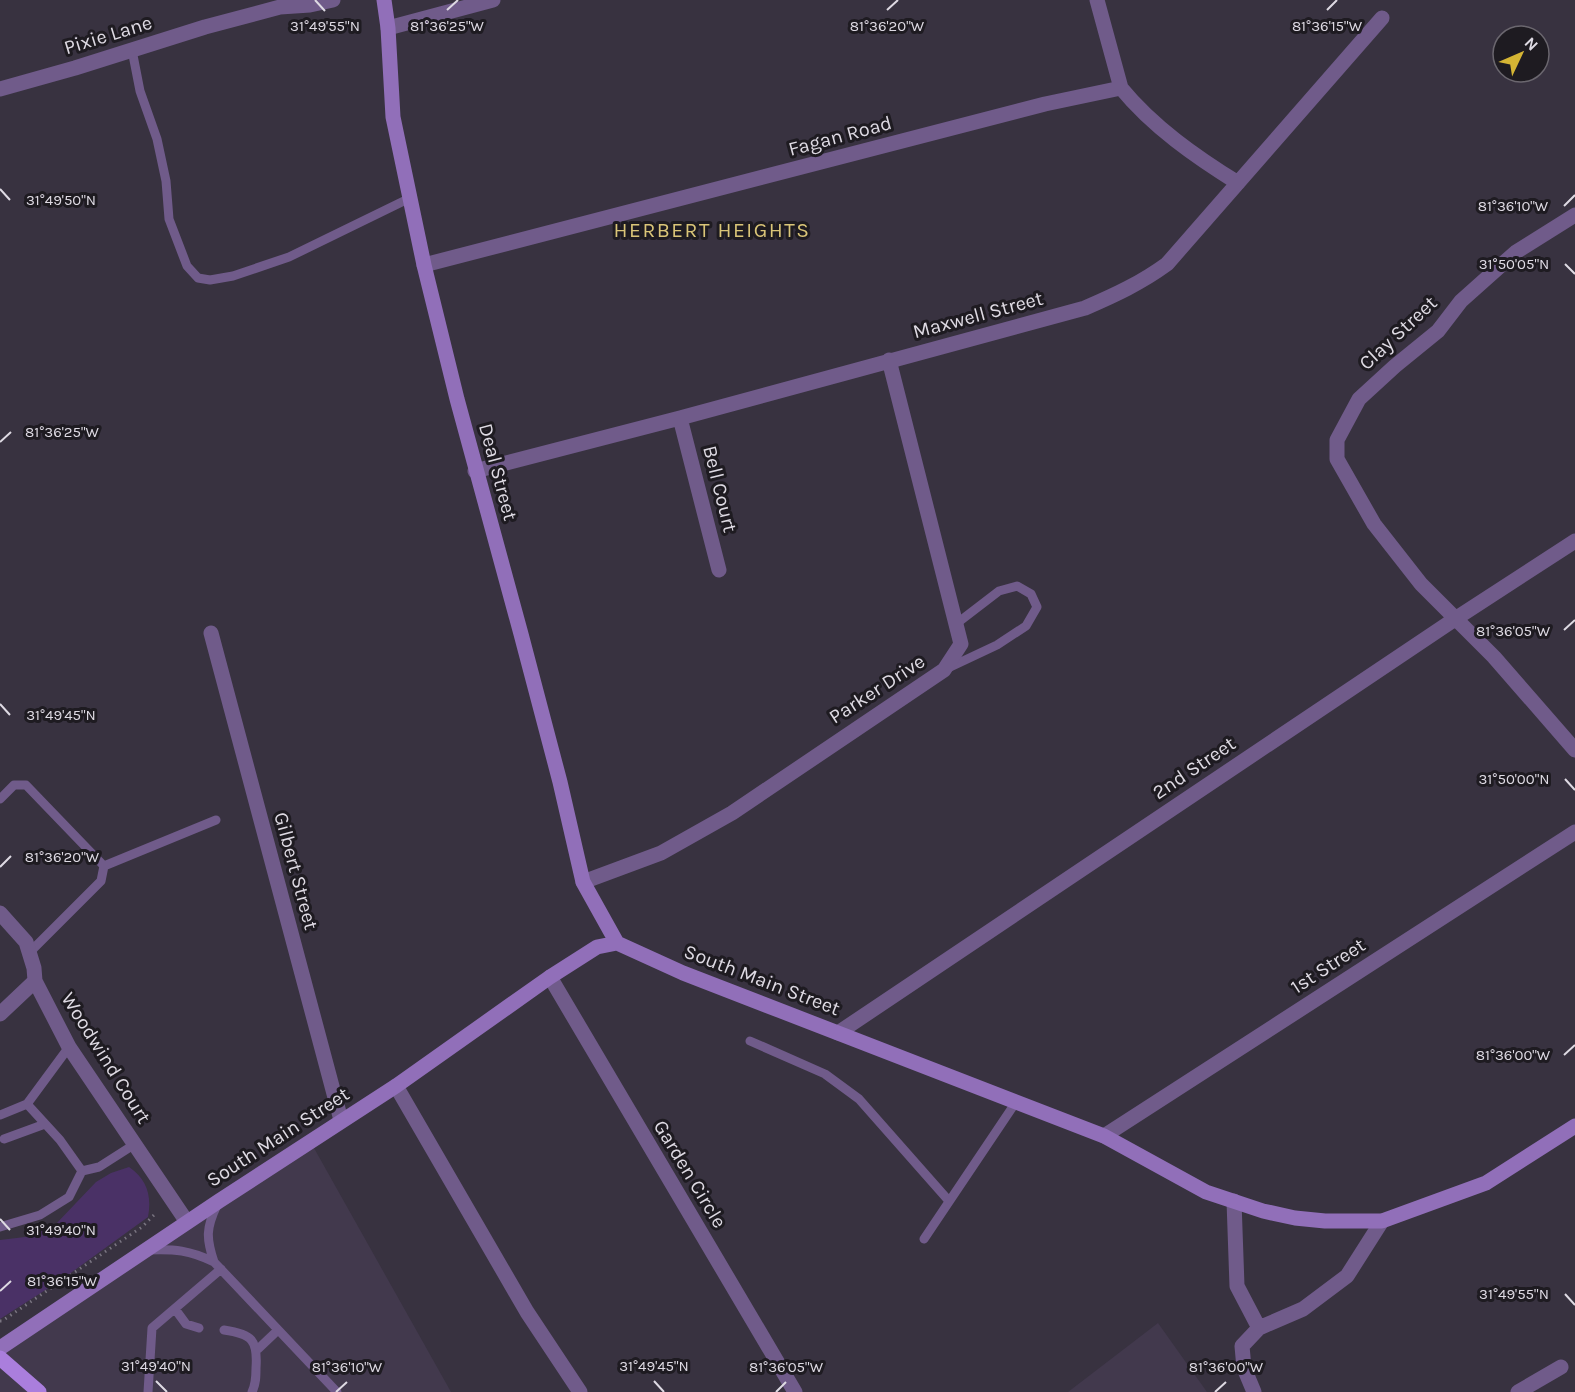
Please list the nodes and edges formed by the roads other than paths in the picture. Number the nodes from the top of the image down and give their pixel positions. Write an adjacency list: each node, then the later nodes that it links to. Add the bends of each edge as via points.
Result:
1 (333, 0): 7 (street, Pixie Lane, via 280,8)
2 (384, 0): 6 (street, Deal Street)
3 (493, 0): 6 (street)
4 (1097, 0): 8 (street)
5 (1383, 18): 10 (street, Maxwell Street)
6 (388, 28): 11 (street, Deal Street, via 393,117)
7 (132, 50): 9 (street, Pixie Lane); 11 (lane, via 140,91 158,139 169,219 187,266 198,278 233,276 289,257)
8 (1121, 88): 10 (street, via 1136,107 1196,157); 13 (street, Fagan Road)
9 (0, 89)
10 (1239, 183): 14 (street, Maxwell Street, via 1167,264 1146,280 1085,308)
11 (410, 198): 13 (street, Deal Street)
12 (1575, 215): 19 (street, Clay Street, via 1516,252 1461,301 1438,331 1359,399 1337,440 1337,459 1374,524 1420,584)
13 (424, 265): 16 (street, Deal Street)
14 (889, 360): 15 (street, Maxwell Street); 20 (street, Parker Drive)
15 (680, 418): 16 (street, Maxwell Street); 18 (street, Bell Court)
16 (475, 471): 28 (street, Deal Street, via 560,782)
17 (1575, 541): 19 (street, 2nd Street)
18 (719, 570)
19 (1455, 619): 23 (street, via 1494,657); 35 (street, 2nd Street)
20 (956, 624): 22 (street, Parker Drive, via 962,644); 22 (lane, via 999,591 1017,586 1031,594 1037,607 1026,626 997,645)
21 (211, 633): 42 (street, Gilbert Street)
22 (944, 670): 28 (street, Parker Drive, via 732,813 661,853)
23 (1575, 750)
24 (0, 799): 27 (lane, via 14,785 26,785)
25 (216, 820): 27 (lane)
26 (1575, 832): 45 (street, 1st Street)
27 (104, 866): 31 (lane, via 101,881)
28 (583, 882): 30 (street, Deal Street)
29 (0, 913): 31 (street, Woodwind Court, via 26,942)
30 (617, 943): 32 (street, South Main Street, via 597,947); 35 (street, South Main Street)
31 (29, 953): 33 (street, Woodwind Court)
32 (550, 977): 38 (street, South Main Street); 72 (street, Garden Circle)
33 (35, 981): 34 (street); 37 (street, Woodwind Court)
34 (0, 1014)
35 (838, 1033): 39 (street, South Main Street)
36 (750, 1041): 50 (lane, via 825,1074 859,1099)
37 (69, 1047): 40 (lane); 47 (street, Woodwind Court)
38 (396, 1086): 42 (street, South Main Street); 71 (street, via 527,1312)
39 (1016, 1102): 45 (street, South Main Street); 50 (lane)
40 (27, 1104): 41 (lane); 43 (lane)
41 (0, 1114)
42 (341, 1120): 49 (street, South Main Street)
43 (45, 1124): 46 (lane); 48 (lane)
44 (1575, 1126): 52 (street, South Main Street, via 1486,1183)
45 (1104, 1136): 51 (street, South Main Street, via 1206,1192)
46 (4, 1139)
47 (135, 1144): 48 (lane, via 99,1167); 53 (street, Woodwind Court)
48 (82, 1171): 54 (lane, via 69,1197 40,1215)
49 (219, 1201): 53 (street, South Main Street); 57 (lane, via 207,1233)
50 (949, 1201): 55 (lane)
51 (1234, 1201): 52 (street, South Main Street, via 1294,1218); 60 (street, via 1238,1286)
52 (1382, 1221): 60 (street, via 1347,1276 1303,1309)
53 (187, 1222): 56 (street, South Main Street)
54 (0, 1227)
55 (924, 1239)
56 (145, 1250): 57 (lane, via 178,1249); 63 (street, South Main Street)
57 (218, 1266): 58 (lane); 62 (lane)
58 (175, 1309): 59 (lane, via 186,1324); 68 (lane, via 152,1328)
59 (199, 1328)
60 (1260, 1328): 73 (street, via 1242,1346 1244,1368)
61 (224, 1330): 64 (lane, via 241,1332)
62 (278, 1330): 64 (lane); 70 (lane)
63 (0, 1348)
64 (258, 1349): 69 (lane)
65 (0, 1358): 67 (main road)
66 (1562, 1367): 74 (street)
67 (39, 1392)
68 (148, 1392)
69 (252, 1392)
70 (337, 1392)
71 (580, 1392)
72 (795, 1392)
73 (1254, 1392)
74 (1518, 1392)

